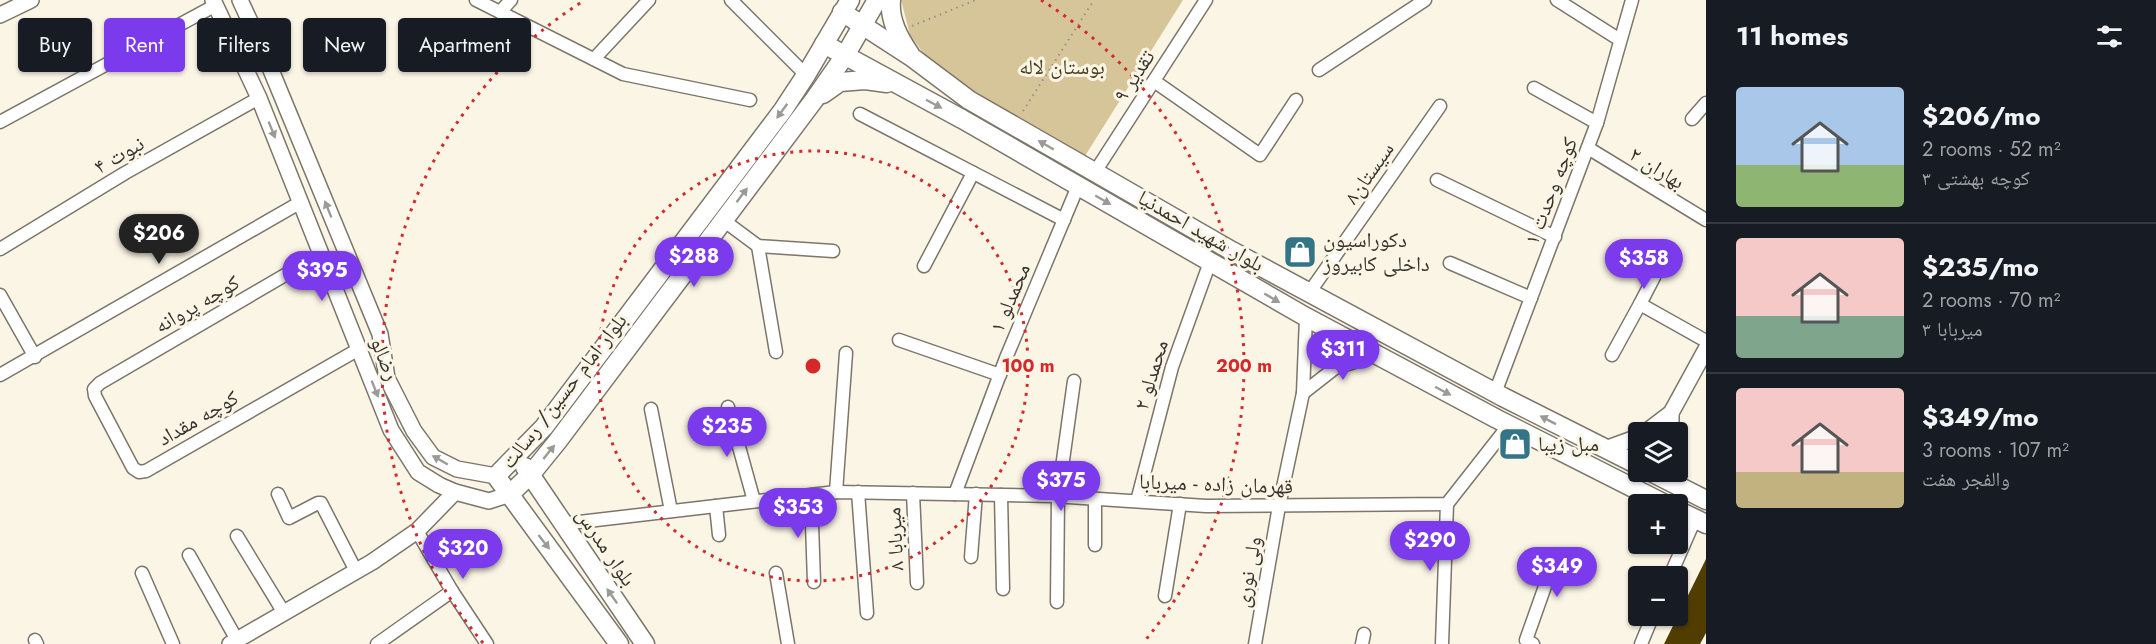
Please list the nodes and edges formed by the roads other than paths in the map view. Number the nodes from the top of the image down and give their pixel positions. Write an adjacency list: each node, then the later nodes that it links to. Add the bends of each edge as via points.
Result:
1 (31, 0): 16 (street)
2 (240, 0): 87 (street, رضالو, one-way to 2, via 458,469 433,457 414,431 387,378 380,334)
3 (476, 0): 15 (street)
4 (512, 0): 15 (street)
5 (649, 0): 22 (street)
6 (731, 0): 24 (street)
7 (877, 0): 17 (main road, بلوار امام حسین/ رسالت)
8 (891, 0): 21 (main road, via 890,12 897,32)
9 (1206, 0): 25 (street, ۹ تقدیر)
10 (1425, 0): 23 (street)
11 (1557, 0): 18 (street)
12 (1632, 0): 18 (street, کوچه وحدت ۱)
13 (215, 3): 28 (street, رضالو); 36 (street)
14 (846, 6): 17 (main road, بلوار شهید احمدنیا); 19 (main road, بلوار امام حسین/ رسالت)
15 (500, 12): 22 (street)
16 (0, 15)
17 (863, 25): 20 (main road, بلوار امام حسین/ رسالت); 21 (main road, بلوار شهید احمدنیا)
18 (1620, 40): 37 (street, کوچه وحدت ۱)
19 (824, 44): 20 (main road, بلوار شهید احمدنیا); 24 (main road, بلوار امام حسین/ رسالت)
20 (846, 54): 26 (main road, بلوار شهید احمدنیا); 30 (main road, بلوار امام حسین/ رسالت)
21 (913, 58): 39 (main road, بلوار شهید احمدنیا, one-way to 21, via 969,100)
22 (594, 59): 29 (street, via 623,74)
23 (1319, 70)
24 (806, 75): 84 (main road, بلوار امام حسین/ رسالت, one-way to 84, via 544,427)
25 (1154, 81): 31 (street, via 1260,155); 39 (street, ۹ تقدیر)
26 (900, 86): 30 (main road, via 865,80 840,82); 42 (main road, بلوار شهید احمدنیا, one-way to 42)
27 (1534, 88): 37 (street)
28 (259, 98): 43 (street, رضالو, one-way to 43); 49 (street, نبوت ۴)
29 (750, 100)
30 (814, 100): 44 (main road, بلوار امام حسین/ رسالت, one-way to 30)
31 (1296, 100)
32 (1706, 104): 35 (street)
33 (1440, 106): 56 (street, سیستان۸)
34 (860, 114): 40 (street)
35 (1692, 119)
36 (0, 122)
37 (1597, 123): 38 (street, کوچه وحدت ۱)
38 (1588, 148): 46 (street, بهاران ۲); 47 (street, کوچه وحدت ۱)
39 (1095, 172): 56 (main road, بلوار شهید احمدنیا)
40 (973, 173): 45 (street); 54 (street)
41 (1437, 180): 47 (street)
42 (1078, 186): 45 (street, محمدلو ۱); 52 (main road, بلوار شهید احمدنیا, one-way to 52)
43 (301, 202): 51 (street, رضالو); 69 (street)
44 (723, 220): 48 (street); 86 (main road, بلوار امام حسین/ رسالت, one-way to 44)
45 (1064, 220): 71 (street, محمدلو ۱)
46 (1706, 220)
47 (1555, 237): 58 (street, کوچه وحدت ۱)
48 (758, 246): 50 (street); 65 (street)
49 (0, 249)
50 (833, 251)
51 (321, 254): 63 (street, رضالو); 73 (street, کوچه پروانه)
52 (1210, 262): 60 (main road, بلوار شهید احمدنیا, one-way to 60); 104 (street, محمدلو ۲, via 1172,367)
53 (1450, 263): 58 (street)
54 (924, 266)
55 (1654, 277): 59 (street)
56 (1309, 292): 75 (main road, بلوار شهید احمدنیا)
57 (0, 295): 69 (street)
58 (1531, 298): 75 (street, کوچه وحدت ۱)
59 (1640, 304): 62 (street); 68 (street)
60 (1306, 317): 67 (main road, بلوار شهید احمدنیا); 74 (street, ولی نوری)
61 (899, 340): 71 (street)
62 (1706, 341)
63 (359, 349): 73 (street, کوچه مقداد, via 146,471 133,468); 89 (street, رضالو, one-way to 89, via 391,430 418,472)
64 (1706, 349): 78 (street)
65 (776, 352)
66 (846, 354): 90 (street)
67 (1377, 355): 74 (street, via 1335,368); 81 (main road, بلوار شهید احمدنیا, one-way to 81)
68 (1612, 355)
69 (34, 357): 70 (street)
70 (0, 375)
71 (1000, 375): 95 (street, محمدلو ۱)
72 (1074, 381): 100 (street)
73 (94, 389)
74 (1303, 393): 108 (street, ولی نوری)
75 (1495, 393): 83 (main road, بلوار شهید احمدنیا, one-way to 75)
76 (728, 406): 103 (street)
77 (651, 409): 109 (street)
78 (1671, 413): 79 (street); 80 (street)
79 (1659, 422)
80 (1671, 422)
81 (1509, 425): 96 (main road, بلوار شهید احمدنیا); 106 (street)
82 (1628, 441): 83 (street)
83 (1605, 449): 85 (main road, بلوار شهید احمدنیا)
84 (516, 456): 86 (main road, بلوار مدرس); 87 (main road, بلوار امام حسین/ رسالت)
85 (1628, 460)
86 (531, 474): 94 (main road, بلوار امام حسین/ رسالت); 111 (main road, بلوار مدرس)
87 (496, 476): 94 (main road)
88 (1679, 482): 102 (main road)
89 (455, 492): 94 (street, رضالو, via 489,501); 112 (street)
90 (836, 492): 91 (street, قهرمان زاده - میربابا); 97 (street, قهرمان زاده - میربابا)
91 (858, 492): 92 (street, قهرمان زاده - میربابا); 130 (street)
92 (913, 493): 95 (street, قهرمان زاده - میربابا); 124 (street, میربابا ۸)
93 (278, 494): 120 (street, via 289,518 321,503)
94 (510, 494): 137 (main road, one-way to 137)
95 (955, 494): 98 (street, قهرمان زاده - میربابا)
96 (1645, 494)
97 (811, 495): 103 (street, قهرمان زاده - میربابا); 123 (street)
98 (976, 495): 99 (street, قهرمان زاده - میربابا); 117 (street)
99 (1001, 495): 100 (street, قهرمان زاده - میربابا); 125 (street)
100 (1058, 496): 101 (street, قهرمان زاده - میربابا); 128 (street)
101 (1095, 499): 104 (street, قهرمان زاده - میربابا); 115 (street)
102 (1706, 500)
103 (754, 501): 107 (street, قهرمان زاده - میربابا)
104 (1137, 501): 105 (street, قهرمان زاده - میربابا)
105 (1180, 504): 108 (street, قهرمان زاده - میربابا); 127 (street)
106 (1446, 504): 108 (street, قهرمان زاده - میربابا); 141 (street)
107 (716, 506): 109 (street, قهرمان زاده - میربابا); 113 (street)
108 (1279, 506): 140 (street, ولی نوری)
109 (671, 511): 111 (street, قهرمان زاده - میربابا)
110 (1700, 522): 119 (street)
111 (562, 524): 138 (main road, بلوار مدرس, one-way to 111)
112 (417, 531): 120 (street); 126 (street)
113 (719, 535)
114 (237, 536): 129 (street)
115 (1095, 545)
116 (189, 555): 133 (street)
117 (971, 558)
118 (1555, 558): 142 (street, via 1526,640)
119 (1676, 566)
120 (356, 571): 129 (street)
121 (142, 573): 134 (street)
122 (776, 573): 139 (street)
123 (814, 582)
124 (917, 583)
125 (1003, 589)
126 (452, 591): 135 (street); 136 (street)
127 (1166, 597)
128 (1057, 602)
129 (284, 613): 132 (street)
130 (867, 614)
131 (1648, 626): 143 (street)
132 (254, 638): 133 (street)
133 (234, 642)
134 (173, 644)
135 (377, 644)
136 (486, 644)
137 (619, 644)
138 (645, 644)
139 (788, 644)
140 (1255, 644)
141 (1442, 644)
142 (1533, 644)
143 (1641, 644)

